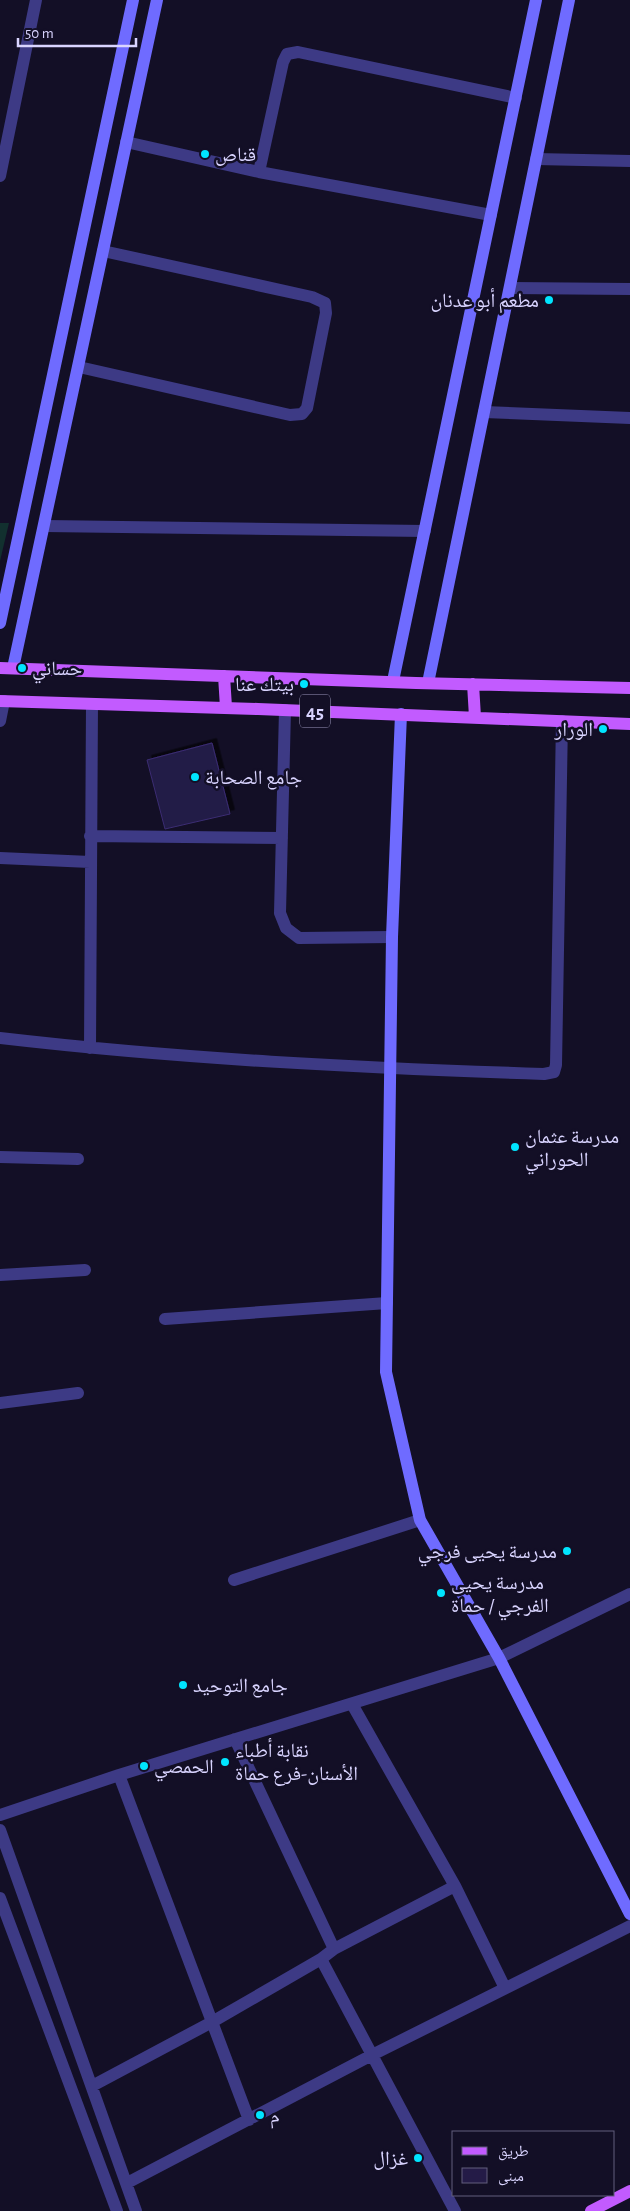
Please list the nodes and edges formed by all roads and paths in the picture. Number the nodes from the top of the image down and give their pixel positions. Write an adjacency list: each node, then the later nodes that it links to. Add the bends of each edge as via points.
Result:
1 (36, 0): 11 (street)
2 (133, 0): 21 (street)
3 (156, 0): 7 (street)
4 (536, 0): 6 (street)
5 (569, 0): 8 (street)
6 (516, 98): 10 (street, via 298,52 287,54 282,62); 12 (street)
7 (126, 142): 10 (street); 13 (street)
8 (536, 159): 9 (street); 14 (street)
9 (630, 161)
10 (259, 172): 12 (street)
11 (0, 176)
12 (491, 215): 20 (street)
13 (103, 251): 16 (street); 16 (street, via 325,302 326,313 307,408 302,414 290,415)
14 (510, 288): 15 (street); 17 (street)
15 (630, 289)
16 (79, 366): 19 (street)
17 (484, 412): 18 (street); 26 (street)
18 (630, 418)
19 (45, 526): 20 (street); 23 (street)
20 (425, 531): 25 (street)
21 (0, 623)
22 (0, 668): 23 (main road, 45)
23 (13, 668): 24 (main road, 45)
24 (224, 676): 25 (main road, 45); 31 (main road)
25 (393, 681): 26 (main road, 45)
26 (428, 683): 27 (main road, 45)
27 (473, 684): 28 (main road, 45); 34 (main road)
28 (630, 688)
29 (2, 701): 30 (main road, 45); 35 (street)
30 (92, 704): 31 (main road, 45); 38 (street)
31 (226, 708): 32 (main road, 45)
32 (285, 710): 33 (main road, 45); 39 (street)
33 (401, 714): 34 (main road, 45); 42 (street)
34 (475, 717): 36 (main road, 45)
35 (0, 721)
36 (562, 721): 37 (main road, 45); 45 (street, via 554,1072)
37 (630, 724)
38 (90, 836): 39 (street); 41 (street)
39 (282, 838): 42 (street, via 280,913 286,928 299,938)
40 (0, 858): 41 (street)
41 (90, 862): 44 (street)
42 (392, 937): 45 (street)
43 (0, 1038): 44 (street)
44 (90, 1048): 45 (street)
45 (390, 1069): 50 (street)
46 (0, 1157): 47 (street)
47 (78, 1158)
48 (85, 1270): 49 (street)
49 (0, 1275)
50 (387, 1303): 51 (street); 54 (street, via 386,1372)
51 (164, 1319)
52 (78, 1393): 53 (street)
53 (0, 1403)
54 (420, 1520): 55 (street); 57 (street)
55 (234, 1580)
56 (630, 1594): 57 (street)
57 (500, 1658): 58 (street); 65 (street)
58 (352, 1704): 59 (street); 63 (street)
59 (236, 1739): 60 (street); 67 (street)
60 (118, 1775): 61 (street); 70 (street)
61 (0, 1815)
62 (0, 1830): 72 (street)
63 (455, 1886): 67 (street); 69 (street)
64 (0, 1898): 76 (street)
65 (630, 1914)
66 (630, 1926): 69 (street)
67 (334, 1950): 68 (street)
68 (321, 1959): 70 (street); 71 (street)
69 (505, 1988): 71 (street)
70 (212, 2022): 72 (street); 73 (street)
71 (372, 2055): 73 (street); 78 (street)
72 (92, 2086): 74 (street)
73 (248, 2120): 74 (street)
74 (127, 2184): 77 (street)
75 (630, 2191): 79 (main road)
76 (117, 2211)
77 (136, 2211)
78 (455, 2211)
79 (592, 2211)

